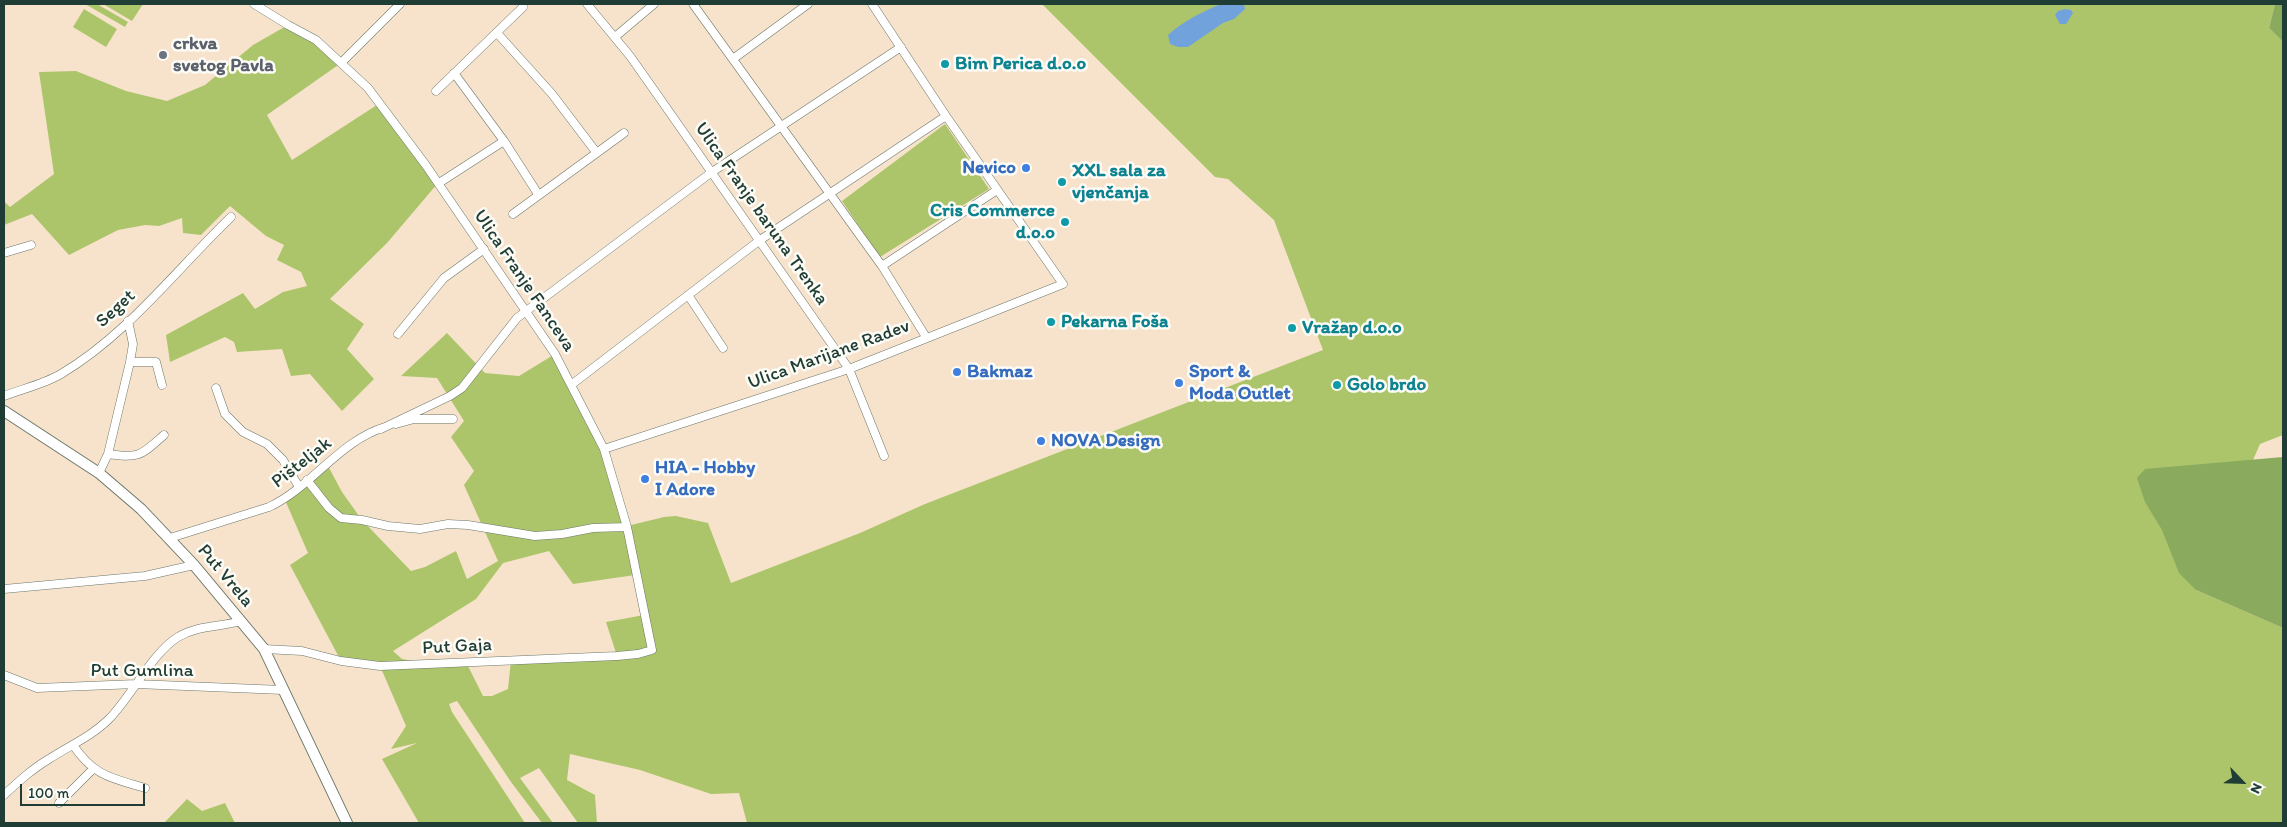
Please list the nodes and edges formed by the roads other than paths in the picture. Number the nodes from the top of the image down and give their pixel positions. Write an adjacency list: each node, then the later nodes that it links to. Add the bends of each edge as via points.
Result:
1 (254, 4): 13 (street, Ulica Franje Fanceva, via 316,40)
2 (400, 4): 13 (street)
3 (587, 4): 10 (street, Ulica Franje baruna Trenka)
4 (654, 4): 10 (street)
5 (693, 4): 12 (street)
6 (872, 4): 11 (street)
7 (804, 5): 12 (street)
8 (523, 7): 9 (street)
9 (497, 33): 14 (street); 20 (street, via 552,94)
10 (615, 37): 21 (street, Ulica Franje baruna Trenka)
11 (901, 47): 16 (street); 17 (street)
12 (733, 59): 17 (street)
13 (341, 63): 22 (street, Ulica Franje Fanceva, via 368,88)
14 (454, 73): 15 (street); 19 (street)
15 (436, 91)
16 (946, 116): 23 (street); 24 (street)
17 (781, 125): 21 (street); 24 (street)
18 (624, 133): 20 (street)
19 (504, 141): 22 (street); 25 (street)
20 (596, 152): 25 (street)
21 (712, 172): 28 (street, Ulica Franje baruna Trenka); 34 (street)
22 (438, 183): 30 (street, Ulica Franje Fanceva)
23 (997, 190): 32 (street); 37 (street, Ulica Marijane Radev, via 1063,284)
24 (830, 193): 28 (street); 32 (street)
25 (538, 194): 26 (street)
26 (512, 214)
27 (231, 217): 35 (street, Seget)
28 (760, 240): 33 (street); 40 (street, Ulica Franje baruna Trenka)
29 (31, 246): 31 (street)
30 (484, 249): 34 (street, Ulica Franje Fanceva); 36 (street, via 444,278)
31 (4, 253)
32 (882, 266): 37 (street)
33 (688, 295): 38 (street); 42 (street)
34 (527, 311): 42 (street, Ulica Franje Fanceva); 47 (street, via 517,318 462,388)
35 (128, 321): 39 (street, via 132,344); 44 (street, Seget, via 88,356 59,375)
36 (398, 334)
37 (926, 337): 40 (street, Ulica Marijane Radev)
38 (723, 348)
39 (130, 362): 41 (street, via 156,362); 50 (street)
40 (849, 369): 49 (street, Ulica Marijane Radev); 51 (street, Ulica Franje baruna Trenka)
41 (162, 385)
42 (571, 385): 49 (street, Ulica Franje Fanceva)
43 (216, 388): 54 (street, via 225,414 243,432 267,444 283,460)
44 (4, 396)
45 (4, 411): 52 (main road, Put Vrela)
46 (453, 419): 47 (street, Pišteljak, via 414,419)
47 (380, 429): 53 (street, Pišteljak, via 357,440)
48 (164, 435): 50 (street, via 143,453 131,457)
49 (604, 448): 55 (street, Ulica Franje Fanceva)
50 (108, 454): 52 (street)
51 (884, 456)
52 (99, 473): 56 (main road, Put Vrela, via 141,508)
53 (306, 480): 54 (street, Pišteljak); 55 (street, via 341,518 388,526 420,529 448,524 468,525 535,536)
54 (299, 487): 56 (street, Pišteljak, via 285,500)
55 (628, 526): 61 (street, Ulica Franje Fanceva)
56 (170, 538): 57 (main road, Put Vrela)
57 (194, 564): 58 (street, via 146,576); 59 (main road, Put Vrela)
58 (4, 589)
59 (241, 621): 60 (main road, Put Vrela); 63 (street, via 209,625 178,637)
60 (264, 649): 61 (street, Put Gaja, via 302,651 380,666 617,656); 64 (main road, Put Vrela)
61 (652, 650)
62 (4, 675): 63 (street, Put Gumlina, via 38,688)
63 (136, 684): 64 (street, Put Gumlina); 65 (street, via 109,719)
64 (283, 690): 70 (main road, Put Vrela)
65 (73, 745): 66 (street); 68 (street, via 31,771)
66 (93, 769): 67 (street); 69 (street)
67 (145, 788)
68 (4, 795)
69 (59, 803)
70 (348, 823)

